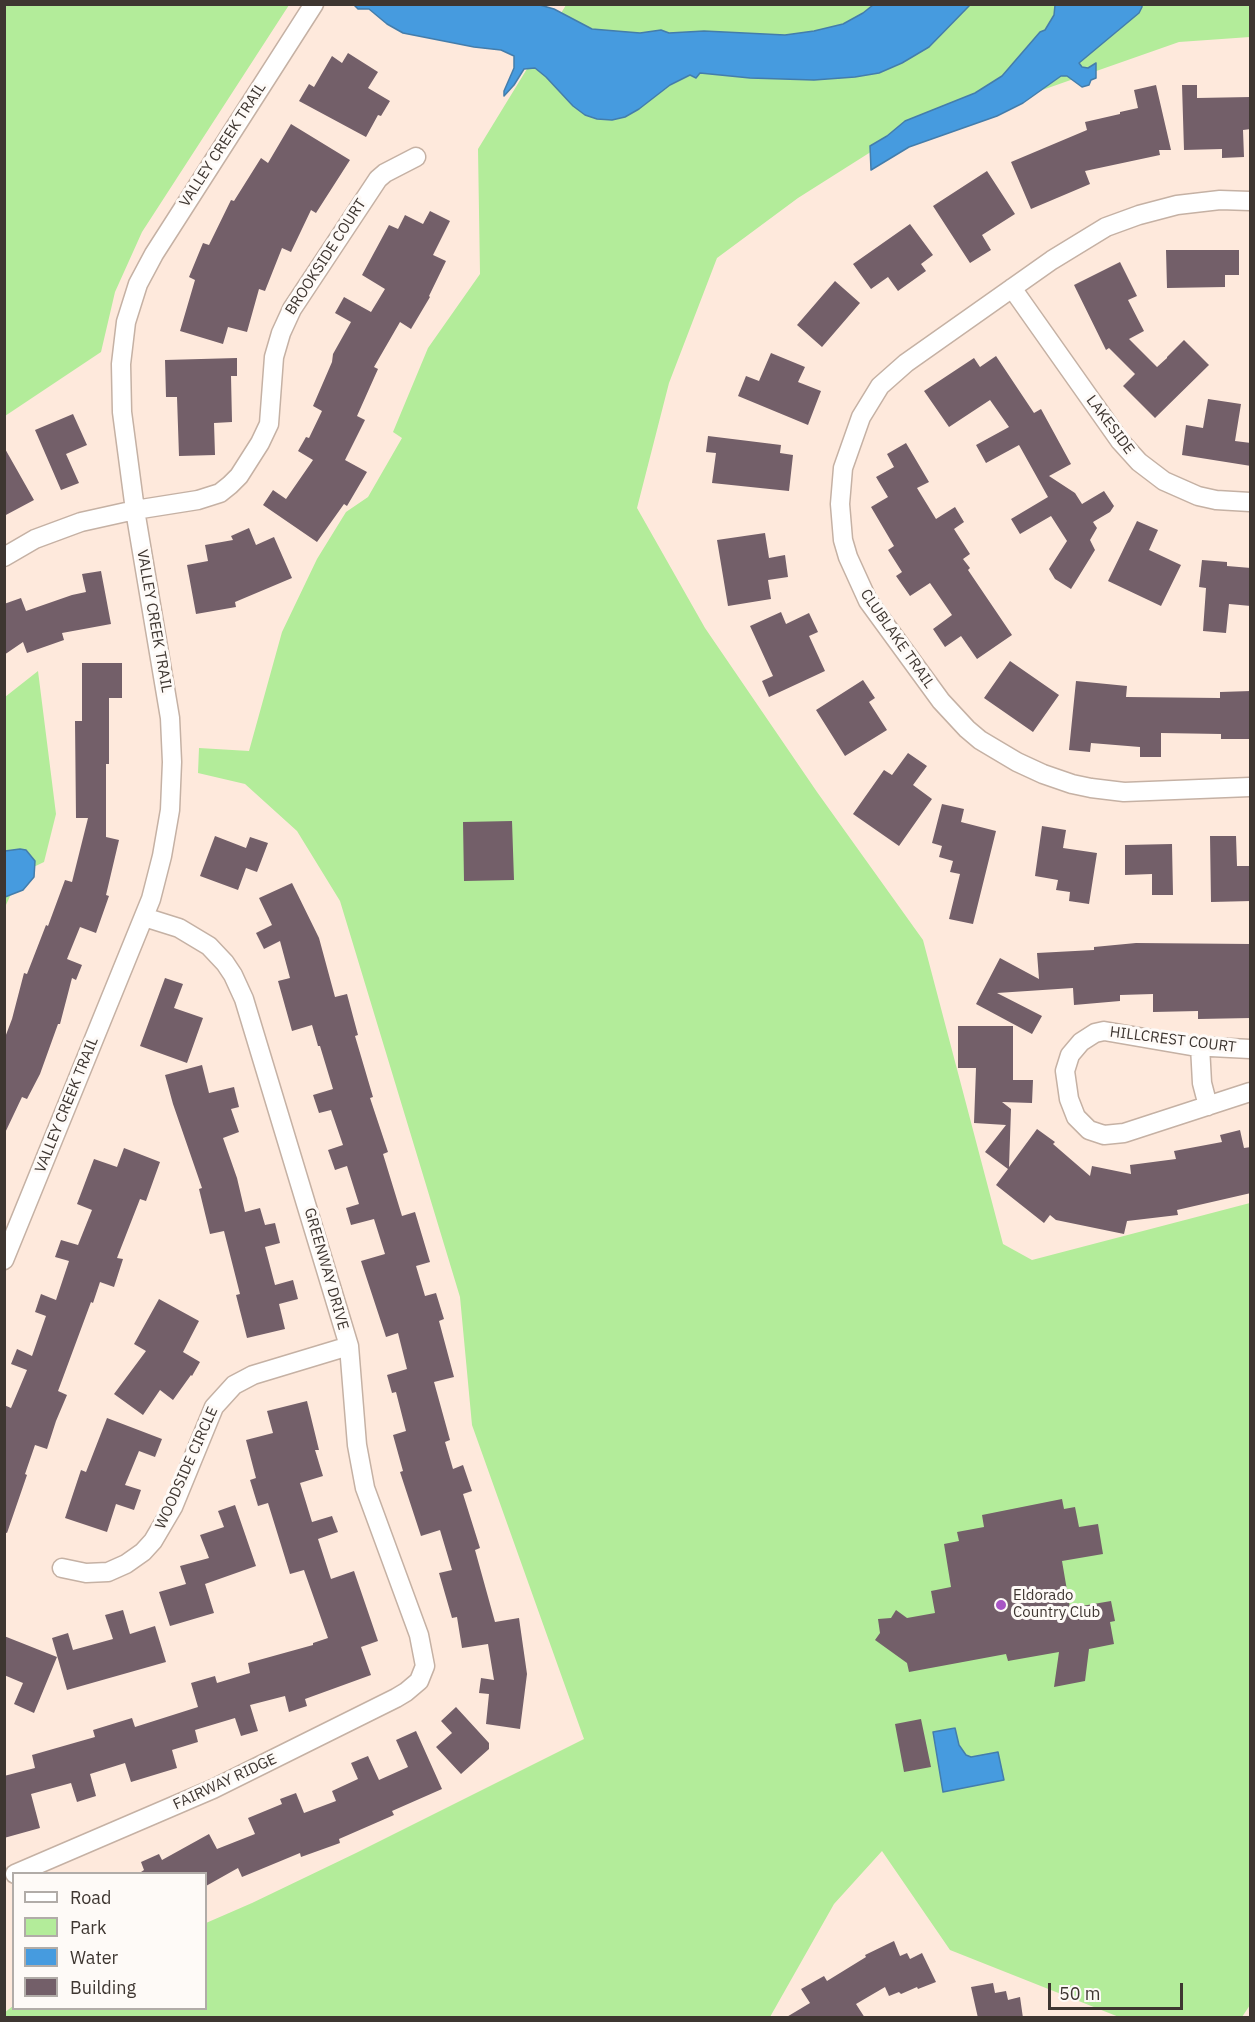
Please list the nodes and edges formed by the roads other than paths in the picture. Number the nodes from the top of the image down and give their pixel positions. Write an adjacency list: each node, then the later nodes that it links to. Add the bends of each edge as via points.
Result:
1 (314, 4): 6 (street, VALLEY CREEK TRAIL, via 176,218 132,301 126,322 121,388)
2 (417, 157): 6 (street, BROOKSIDE COURT, via 378,179 292,309 274,357 269,424 239,476 210,497)
3 (1251, 201): 4 (street, CLUBLAKE TRAIL, via 1197,202 1131,218 1090,236)
4 (1012, 288): 5 (street, LAKESIDE, via 1139,462 1164,481 1198,496); 8 (street, CLUBLAKE TRAIL, via 892,375 880,386 861,417 843,468 840,504 843,540 859,585 954,716 980,740 1017,762 1072,784 1108,791)
5 (1251, 502)
6 (135, 510): 7 (street, BROOKSIDE COURT, via 63,528); 9 (street, VALLEY CREEK TRAIL, via 168,700 172,752 167,830)
7 (4, 557)
8 (1251, 788)
9 (144, 917): 14 (street, VALLEY CREEK TRAIL); 15 (street, GREENWAY DRIVE, via 199,938 225,963 239,986)
10 (1200, 1046): 11 (street, HILLCREST COURT); 13 (street); 13 (street, HILLCREST COURT, via 1114,1031 1095,1033 1070,1054 1065,1079 1076,1117 1096,1133 1124,1133)
11 (1251, 1049)
12 (1251, 1092): 13 (street, HILLCREST COURT)
13 (1208, 1106)
14 (4, 1260)
15 (349, 1346): 16 (street, WOODSIDE CIRCLE, via 234,1384 214,1407 173,1507 148,1546 134,1560 108,1572); 17 (street, GREENWAY DRIVE, via 361,1472 418,1635 424,1657)
16 (62, 1568)
17 (423, 1673): 18 (street, FAIRWAY RIDGE, via 414,1686 396,1698 213,1789)
18 (19, 1872)

